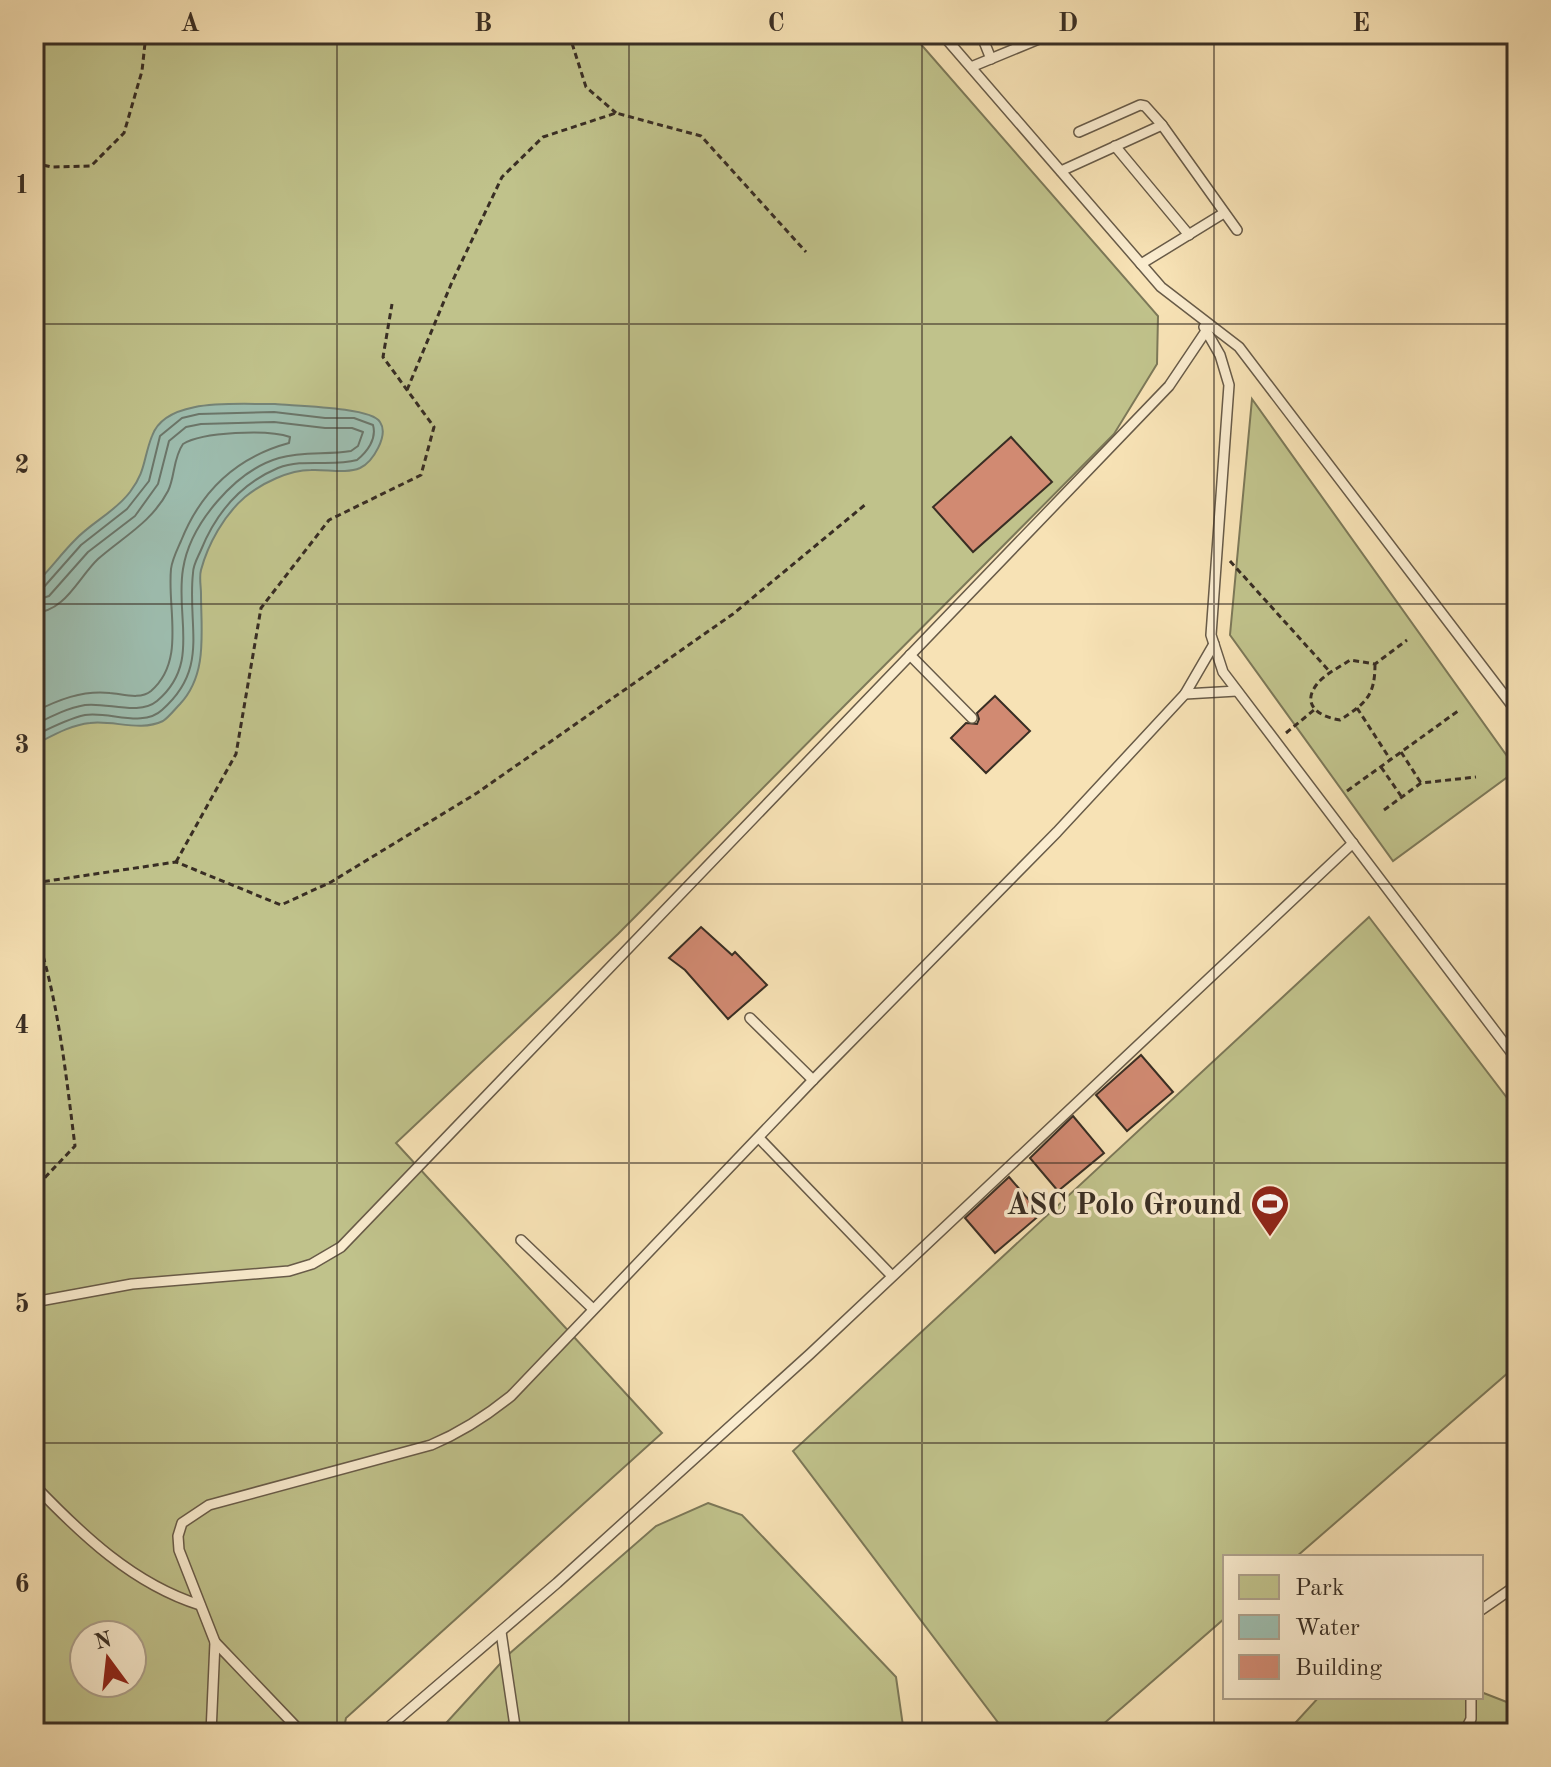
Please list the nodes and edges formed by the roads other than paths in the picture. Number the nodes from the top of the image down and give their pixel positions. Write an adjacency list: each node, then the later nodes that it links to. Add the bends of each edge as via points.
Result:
1 (942, 34): 5 (lane)
2 (981, 34): 4 (lane)
3 (1051, 34): 4 (lane)
4 (991, 59): 5 (lane)
5 (971, 67): 9 (lane)
6 (1162, 125): 7 (lane, via 1140,105); 8 (lane); 10 (lane)
7 (1079, 132)
8 (1115, 146): 9 (lane); 12 (lane)
9 (1061, 171): 13 (lane)
10 (1224, 213): 11 (lane); 12 (lane)
11 (1237, 230)
12 (1189, 235): 13 (lane)
13 (1141, 264): 14 (lane)
14 (1199, 316): 15 (lane); 20 (lane, via 1239,347)
15 (1206, 331): 16 (lane, via 1229,385); 17 (lane, via 1169,386)
16 (1214, 644): 18 (lane, via 1223,672); 19 (lane)
17 (910, 655): 21 (lane); 29 (lane, via 341,1247 289,1271 132,1284)
18 (1237, 691): 19 (lane); 22 (lane)
19 (1185, 694): 25 (lane)
20 (1517, 712)
21 (972, 718)
22 (1353, 843): 24 (lane); 28 (lane)
23 (750, 1018): 25 (lane)
24 (1517, 1060)
25 (813, 1080): 26 (lane)
26 (759, 1138): 28 (lane); 30 (lane)
27 (521, 1240): 30 (lane)
28 (892, 1276): 35 (lane)
29 (34, 1302)
30 (593, 1309): 33 (lane, via 511,1396 464,1432 194,1513 182,1523 178,1536)
31 (34, 1485): 33 (lane, via 78,1530 150,1585)
32 (1517, 1585): 34 (lane)
33 (200, 1605): 36 (lane)
34 (1483, 1609)
35 (501, 1632): 40 (lane); 41 (lane)
36 (215, 1642): 38 (lane); 39 (lane)
37 (1471, 1699): 42 (lane, via 1471,1719)
38 (211, 1733)
39 (302, 1733)
40 (382, 1733)
41 (516, 1733)
42 (1464, 1733)

